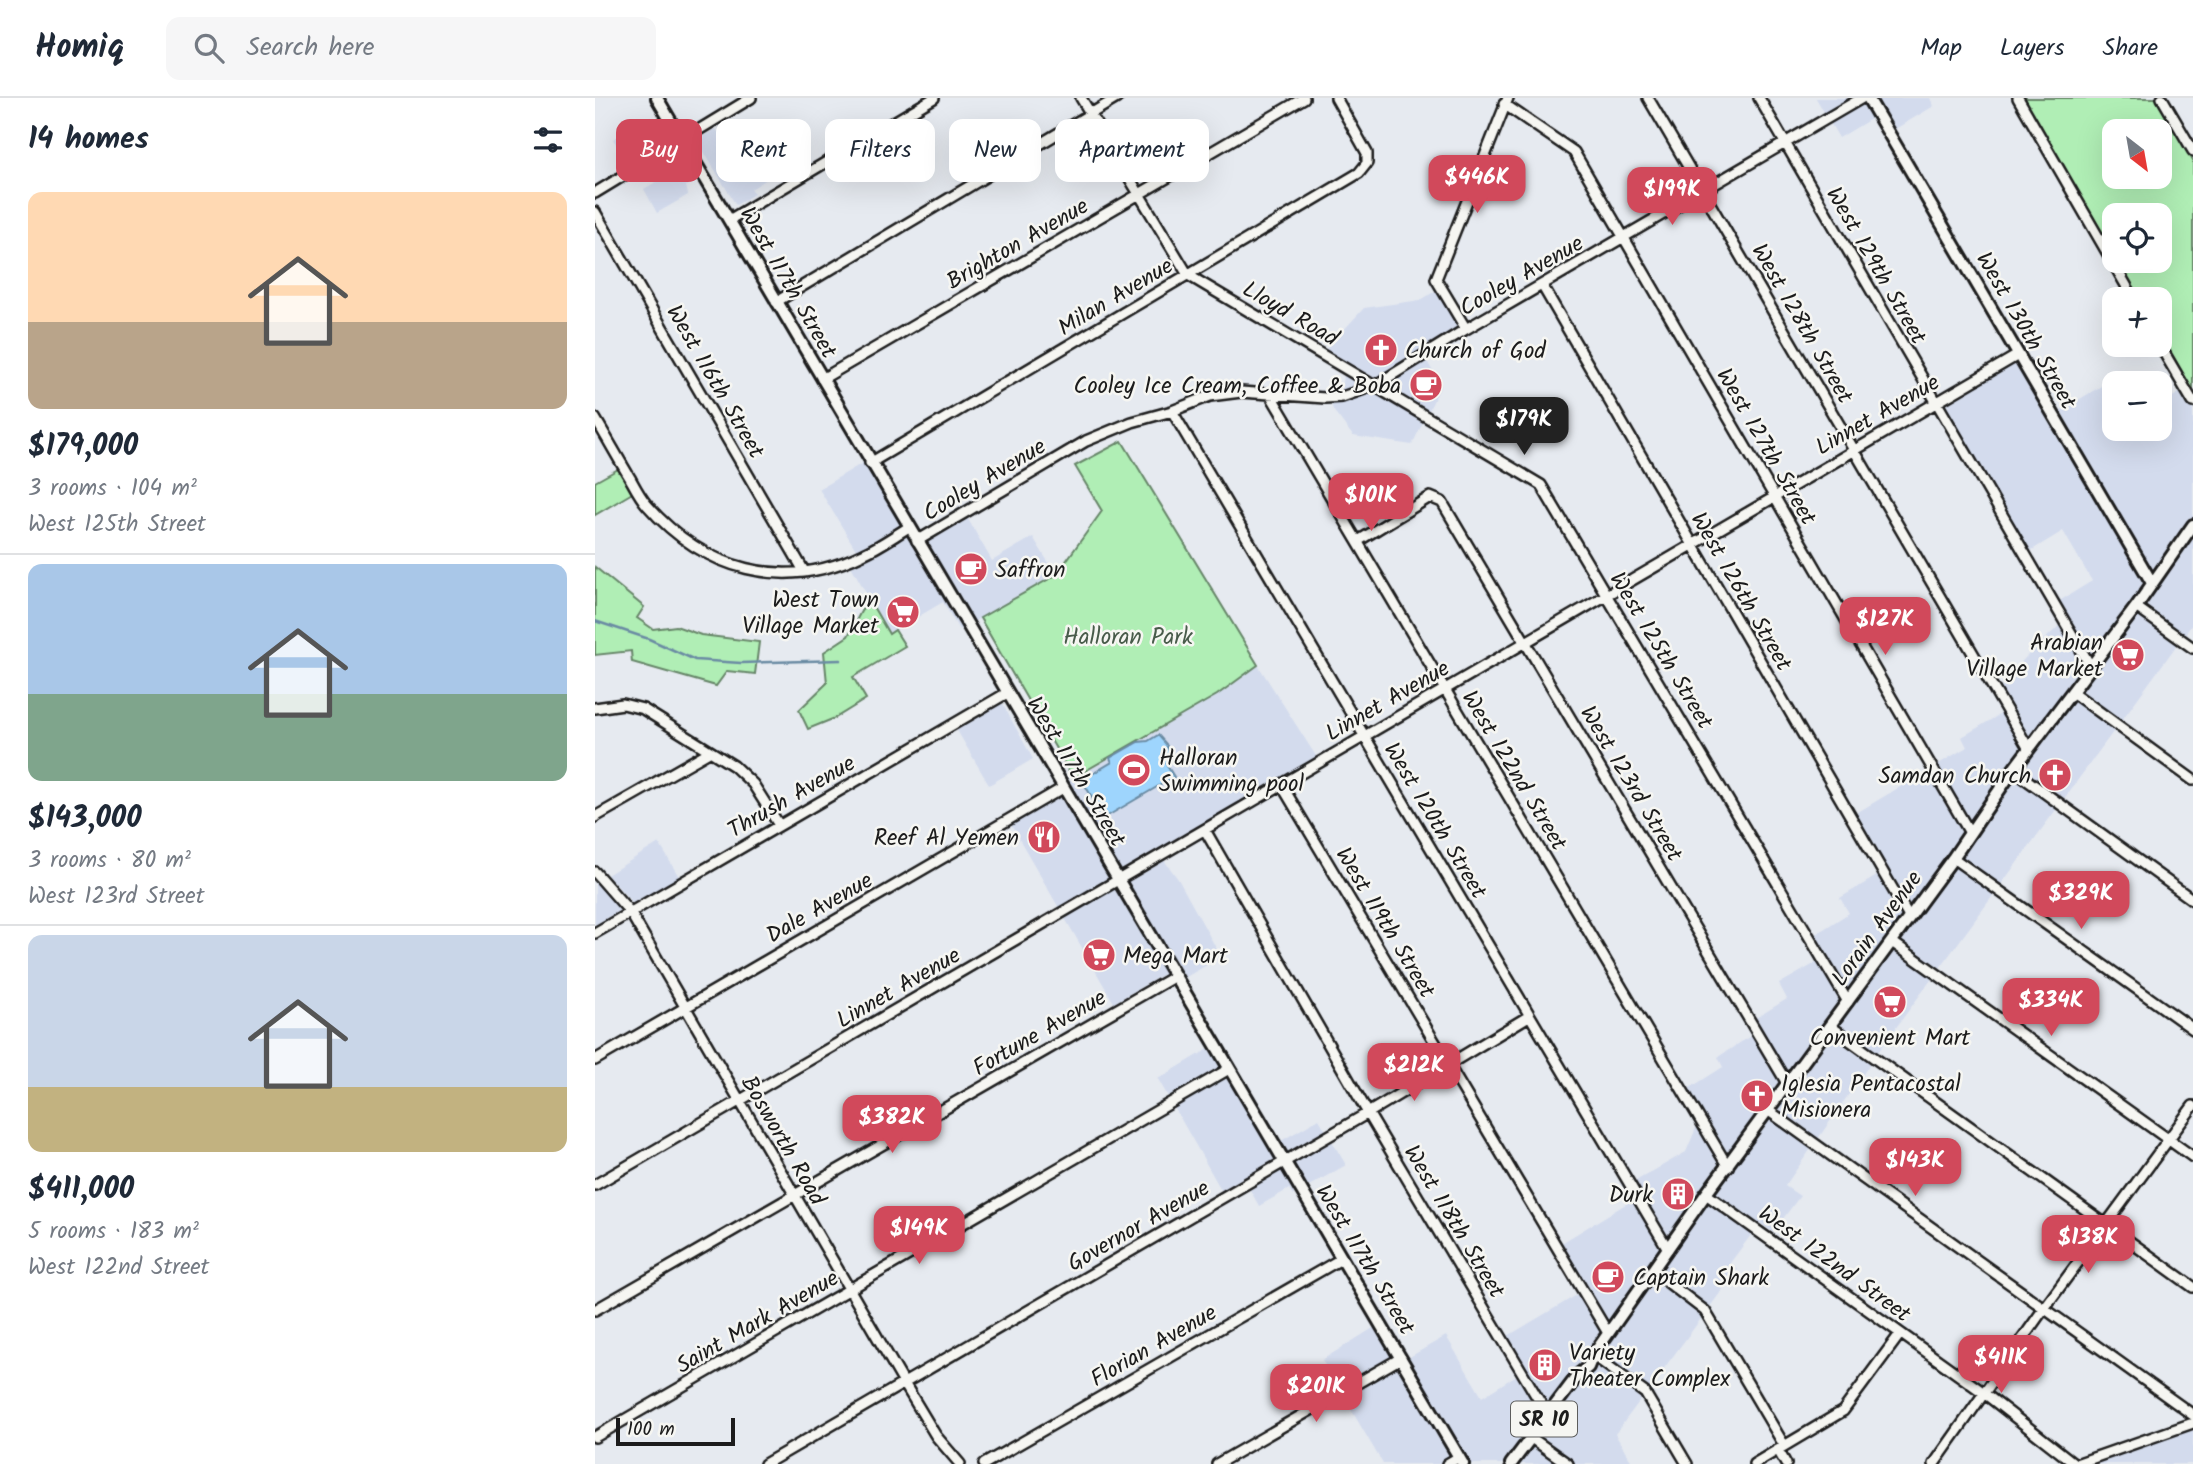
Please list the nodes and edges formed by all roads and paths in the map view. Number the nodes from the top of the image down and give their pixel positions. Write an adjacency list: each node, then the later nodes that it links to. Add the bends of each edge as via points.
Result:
1 (657, 98): 16 (main road, West 117th Street)
2 (751, 98): 17 (street)
3 (934, 98): 26 (street)
4 (1081, 98): 15 (street)
5 (1117, 98): 15 (street)
6 (1304, 98): 24 (street, Brighton Avenue)
7 (1336, 98): 28 (street, Milan Avenue, via 1367,153 1367,163 1359,173)
8 (1648, 98): 22 (street, West 128th Street)
9 (1759, 98): 18 (street, West 129th Street)
10 (1862, 98): 18 (street, Cooley Avenue)
11 (1868, 98): 33 (main road, West 130th Street)
12 (2018, 98): 30 (street)
13 (2162, 98): 19 (street)
14 (1506, 101): 27 (street, West 127th Street, via 1574,152); 32 (street, via 1436,279)
15 (1090, 114): 24 (street); 31 (street)
16 (670, 119)
17 (702, 127)
18 (1786, 144): 22 (street, Cooley Avenue); 39 (street, West 129th Street)
19 (2193, 151)
20 (702, 173): 26 (main road, West 117th Street)
21 (616, 180): 23 (street)
22 (1704, 191): 27 (street, Cooley Avenue); 42 (street, West 128th Street)
23 (595, 193)
24 (1138, 195): 28 (street); 35 (street, Brighton Avenue)
25 (595, 212): 50 (street, West 116th Street)
26 (729, 220): 31 (main road, West 117th Street)
27 (1623, 237): 29 (street, Cooley Avenue); 44 (street, West 127th Street)
28 (1188, 275): 36 (street, Lloyd Road); 43 (street, Milan Avenue)
29 (1542, 285): 32 (street, Cooley Avenue); 49 (street, West 126th Street)
30 (2127, 287)
31 (776, 302): 35 (main road, West 117th Street)
32 (1466, 329): 36 (street, Cooley Avenue)
33 (2018, 355): 39 (street, Linnet Avenue); 51 (main road, West 130th Street)
34 (2167, 357): 38 (street)
35 (822, 379): 43 (main road, West 117th Street)
36 (1376, 385): 37 (street, Cooley Avenue, via 1342,397); 52 (street, West 125th Street, via 1541,485)
37 (1270, 394): 40 (street, Cooley Avenue, via 1210,396); 48 (street, West 122nd Street)
38 (2193, 402)
39 (1935, 403): 42 (street, Linnet Avenue); 56 (street, West 129th Street)
40 (1172, 411): 47 (street, Cooley Avenue, via 1086,441); 61 (street, West 120th Street)
41 (595, 418): 50 (street, via 645,504 683,541 742,568 773,575)
42 (1854, 450): 44 (street, Linnet Avenue); 62 (street, West 128th Street)
43 (870, 463): 46 (main road, West 117th Street)
44 (1774, 496): 49 (street, Linnet Avenue); 71 (street, West 127th Street)
45 (2193, 525): 51 (main road, Lorain Avenue / SR 10)
46 (909, 527): 47 (main road, West 117th Street); 50 (street, via 863,554)
47 (917, 541): 59 (main road, West 117th Street)
48 (1358, 541): 54 (street, West 123rd Street, via 1430,497 1443,502); 57 (street, West 122nd Street)
49 (1692, 544): 52 (street, Linnet Avenue); 77 (street, West 126th Street)
50 (804, 570)
51 (2152, 583): 53 (main road, Lorain Avenue / SR 10)
52 (1607, 594): 54 (street, Linnet Avenue); 81 (street, West 125th Street)
53 (2136, 607): 55 (street); 56 (main road, Lorain Avenue / SR 10)
54 (1526, 641): 57 (street, Linnet Avenue); 89 (street, West 123rd Street)
55 (2193, 648)
56 (2091, 667): 58 (main road, Lorain Avenue / SR 10)
57 (1444, 688): 61 (street, Linnet Avenue); 97 (street, West 122nd Street)
58 (2072, 692): 62 (main road, Lorain Avenue / SR 10); 65 (street)
59 (1007, 693): 67 (main road, West 117th Street); 69 (street, Thrush Avenue)
60 (595, 708): 63 (street, via 623,704 643,709)
61 (1364, 735): 66 (street, Linnet Avenue); 83 (street, West 120th Street)
62 (2029, 749): 64 (main road, Lorain Avenue / SR 10)
63 (709, 752): 68 (street); 69 (street, via 753,784)
64 (2013, 770): 71 (main road, Lorain Avenue / SR 10); 75 (street)
65 (2193, 780)
66 (1281, 784): 70 (street, Linnet Avenue); 87 (street, West 119th Street)
67 (1063, 788): 74 (main road, West 117th Street); 82 (street, Dale Avenue)
68 (595, 817)
69 (779, 825): 76 (street, Thrush Avenue)
70 (1205, 830): 74 (street, Linnet Avenue); 93 (street, West 118th Street)
71 (1970, 833): 72 (main road, Lorain Avenue / SR 10)
72 (1953, 858): 77 (main road, Lorain Avenue / SR 10); 85 (street)
73 (595, 872): 76 (street, Bosworth Road)
74 (1119, 881): 80 (main road, West 117th Street); 90 (street, Linnet Avenue)
75 (2193, 900)
76 (630, 912): 78 (street, Thrush Avenue); 82 (street, Bosworth Road)
77 (1909, 917): 79 (main road, Lorain Avenue / SR 10)
78 (595, 933)
79 (1892, 942): 81 (main road, Lorain Avenue / SR 10); 94 (street)
80 (1175, 976): 88 (main road, West 117th Street); 99 (street, Fortune Avenue)
81 (1848, 1002): 84 (main road, Lorain Avenue / SR 10)
82 (685, 1007): 86 (street, Dale Avenue); 90 (street, Bosworth Road)
83 (1529, 1016): 87 (street, Governor Avenue); 102 (street, West 120th Street)
84 (1830, 1026): 89 (main road, Lorain Avenue / SR 10); 101 (street)
85 (2193, 1029)
86 (595, 1060)
87 (1449, 1065): 93 (street, Governor Avenue); 109 (street, West 119th Street)
88 (1229, 1069): 96 (main road, West 117th Street); 106 (street, Saint Mark Avenue)
89 (1788, 1084): 92 (main road, Lorain Avenue / SR 10)
90 (739, 1101): 98 (street, Linnet Avenue); 99 (street, Bosworth Road)
91 (2193, 1106): 94 (street)
92 (1769, 1111): 97 (main road, Lorain Avenue / SR 10); 107 (street)
93 (1368, 1113): 96 (street, Governor Avenue); 115 (street, West 118th Street)
94 (2169, 1140): 95 (street); 101 (street)
95 (2193, 1157)
96 (1283, 1163): 103 (main road, West 117th Street); 113 (street, Governor Avenue)
97 (1728, 1167): 100 (main road, Lorain Avenue / SR 10)
98 (595, 1185)
99 (794, 1194): 106 (street, Bosworth Road); 108 (street, Fortune Avenue)
100 (1706, 1194): 102 (main road, Lorain Avenue / SR 10); 110 (street, West 122nd Street)
101 (2108, 1224): 105 (street); 107 (street)
102 (1668, 1249): 104 (main road, Lorain Avenue / SR 10)
103 (1341, 1259): 112 (main road, West 117th Street); 124 (street, Florian Avenue)
104 (1653, 1271): 109 (main road, Lorain Avenue / SR 10); 120 (street, via 1705,1311)
105 (2193, 1287)
106 (849, 1290): 113 (street, Bosworth Road); 118 (street, Saint Mark Avenue)
107 (2045, 1308): 114 (street); 116 (street)
108 (595, 1310)
109 (1608, 1333): 111 (main road, Lorain Avenue / SR 10)
110 (1900, 1334): 114 (street, West 122nd Street); 120 (street, via 1843,1411)
111 (1593, 1356): 115 (main road, Lorain Avenue / SR 10); 129 (street, via 1644,1393)
112 (1401, 1358): 121 (main road, West 117th Street); 125 (street)
113 (904, 1383): 122 (street, Governor Avenue); 123 (street, Bosworth Road, via 936,1436)
114 (1984, 1393): 132 (street); 133 (street, West 122nd Street)
115 (1547, 1414): 119 (main road, Lorain Avenue / SR 10)
116 (2193, 1415)
117 (2193, 1423): 133 (street)
118 (595, 1437)
119 (1530, 1437): 127 (main road, Lorain Avenue / SR 10); 128 (street)
120 (1781, 1448): 130 (street); 131 (street)
121 (1461, 1461): 126 (street)
122 (765, 1464)
123 (960, 1464)
124 (984, 1464)
125 (1217, 1464)
126 (1447, 1464)
127 (1511, 1464)
128 (1568, 1464)
129 (1687, 1464)
130 (1754, 1464)
131 (1786, 1464)
132 (1934, 1464)
133 (2075, 1464)

